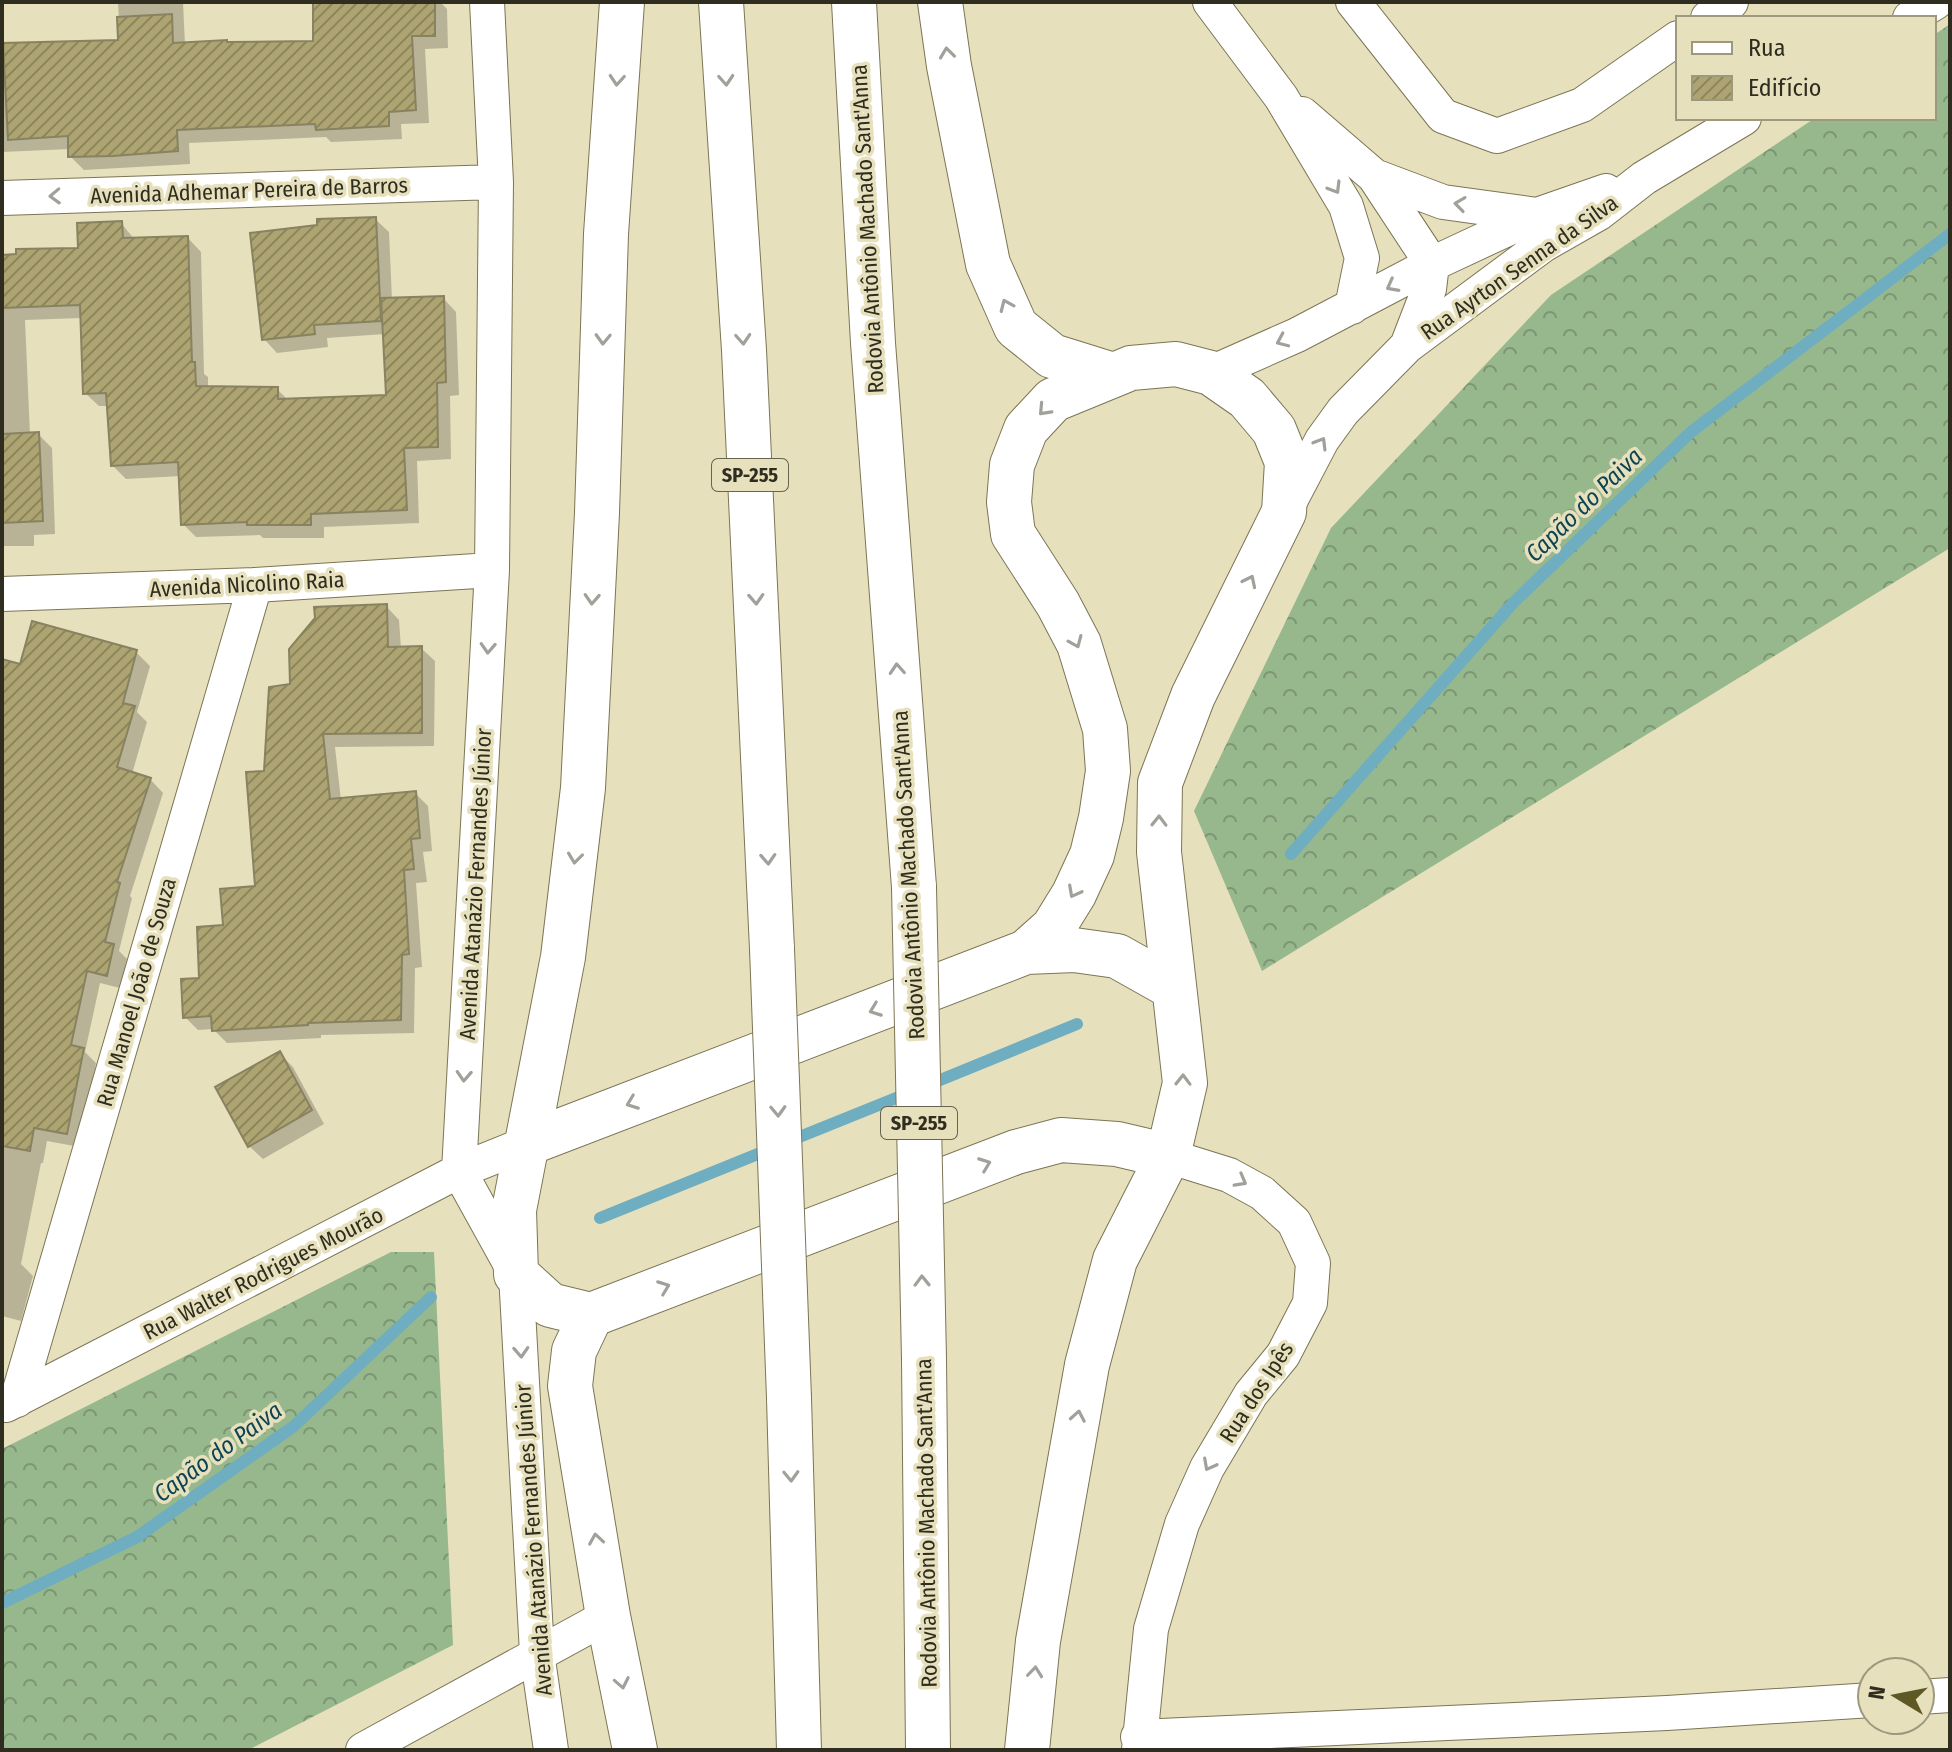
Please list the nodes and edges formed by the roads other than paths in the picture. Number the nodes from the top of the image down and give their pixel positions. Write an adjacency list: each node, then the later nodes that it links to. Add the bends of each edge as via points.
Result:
1 (487, 2): 17 (street, Avenida Atanázio Fernandes Júnior)
2 (622, 2): 31 (highway, one-way to 31, via 606,234 583,788 563,957)
3 (721, 2): 44 (highway, SP-255, one-way to 44, bridge, via 744,350 772,949)
4 (854, 2): 45 (highway, Rodovia Antônio Machado Sant'Anna / SP-255, one-way to 4, bridge, via 914,887 873,343)
5 (940, 2): 24 (highway, one-way to 5, via 1052,356 1016,327 988,264)
6 (1210, 2): 13 (street)
7 (1353, 2): 12 (street, via 1443,116 1497,136 1582,105)
8 (1731, 2): 10 (street)
9 (1936, 2): 11 (street)
10 (1711, 16)
11 (1913, 16)
12 (1676, 39)
13 (1281, 97): 15 (street); 21 (street, one-way to 21, via 1346,206 1362,258)
14 (1741, 120): 16 (street, Rua Ayrton Senna da Silva)
15 (1374, 176): 19 (street, one-way to 15, via 1443,202); 20 (street)
16 (1644, 178): 19 (street, Rua Ayrton Senna da Silva); 22 (street, Rua Ayrton Senna da Silva)
17 (496, 182): 18 (street, Avenida Adhemar Pereira de Barros, one-way to 18); 26 (street, Avenida Atanázio Fernandes Júnior)
18 (2, 198)
19 (1537, 215): 20 (street, Rua Ayrton Senna da Silva)
20 (1432, 264): 21 (street, Rua Ayrton Senna da Silva, one-way to 21); 22 (street, via 1429,289)
21 (1352, 307): 23 (street, Rua Ayrton Senna da Silva, one-way to 23)
22 (1407, 346): 25 (street, Rua Ayrton Senna da Silva, one-way to 22, via 1343,411)
23 (1211, 373): 24 (highway, via 1176,364); 25 (highway, via 1247,398 1274,430 1287,462)
24 (1113, 375): 29 (highway, one-way to 29, via 1053,400 1026,429 1012,465 1013,534 1079,644 1105,729 1108,771 1086,868 1053,928)
25 (1284, 512): 30 (highway, one-way to 25, via 1159,852 1160,783 1193,696)
26 (492, 570): 27 (street, Avenida Nicolino Raia); 33 (street, Avenida Atanázio Fernandes Júnior, one-way to 33)
27 (255, 585): 28 (street, Avenida Nicolino Raia); 36 (street, Rua Manoel João de Souza)
28 (2, 594)
29 (1026, 952): 30 (highway, via 1074,950 1117,956); 31 (highway, one-way to 31)
30 (1174, 988): 32 (highway, one-way to 30, via 1185,1083)
31 (526, 1144): 33 (street, Rua Walter Rodrigues Mourão); 34 (highway, via 514,1210)
32 (1168, 1156): 35 (highway, one-way to 32, via 1016,1152 1061,1140 1117,1144); 40 (street, Rua dos Ipês, one-way to 40, via 1229,1175 1262,1193 1294,1222 1313,1263 1310,1303 1283,1355 1251,1394 1207,1468 1182,1524 1151,1629); 46 (highway, one-way to 32, via 1038,1641 1087,1365 1115,1260)
33 (459, 1171): 34 (street, Avenida Atanázio Fernandes Júnior); 36 (street, Rua Walter Rodrigues Mourão)
34 (516, 1274): 35 (highway, via 550,1305); 38 (street, Avenida Atanázio Fernandes Júnior, one-way to 38)
35 (591, 1315): 37 (highway, one-way to 35, via 570,1386 574,1351)
36 (10, 1404)
37 (608, 1616): 38 (street); 43 (highway, one-way to 43)
38 (537, 1653): 41 (street); 42 (street, Avenida Atanázio Fernandes Júnior)
39 (1856, 1701): 40 (street)
40 (1138, 1743)
41 (363, 1750)
42 (551, 1750)
43 (635, 1750)
44 (799, 1750)
45 (928, 1750)
46 (1027, 1750)

